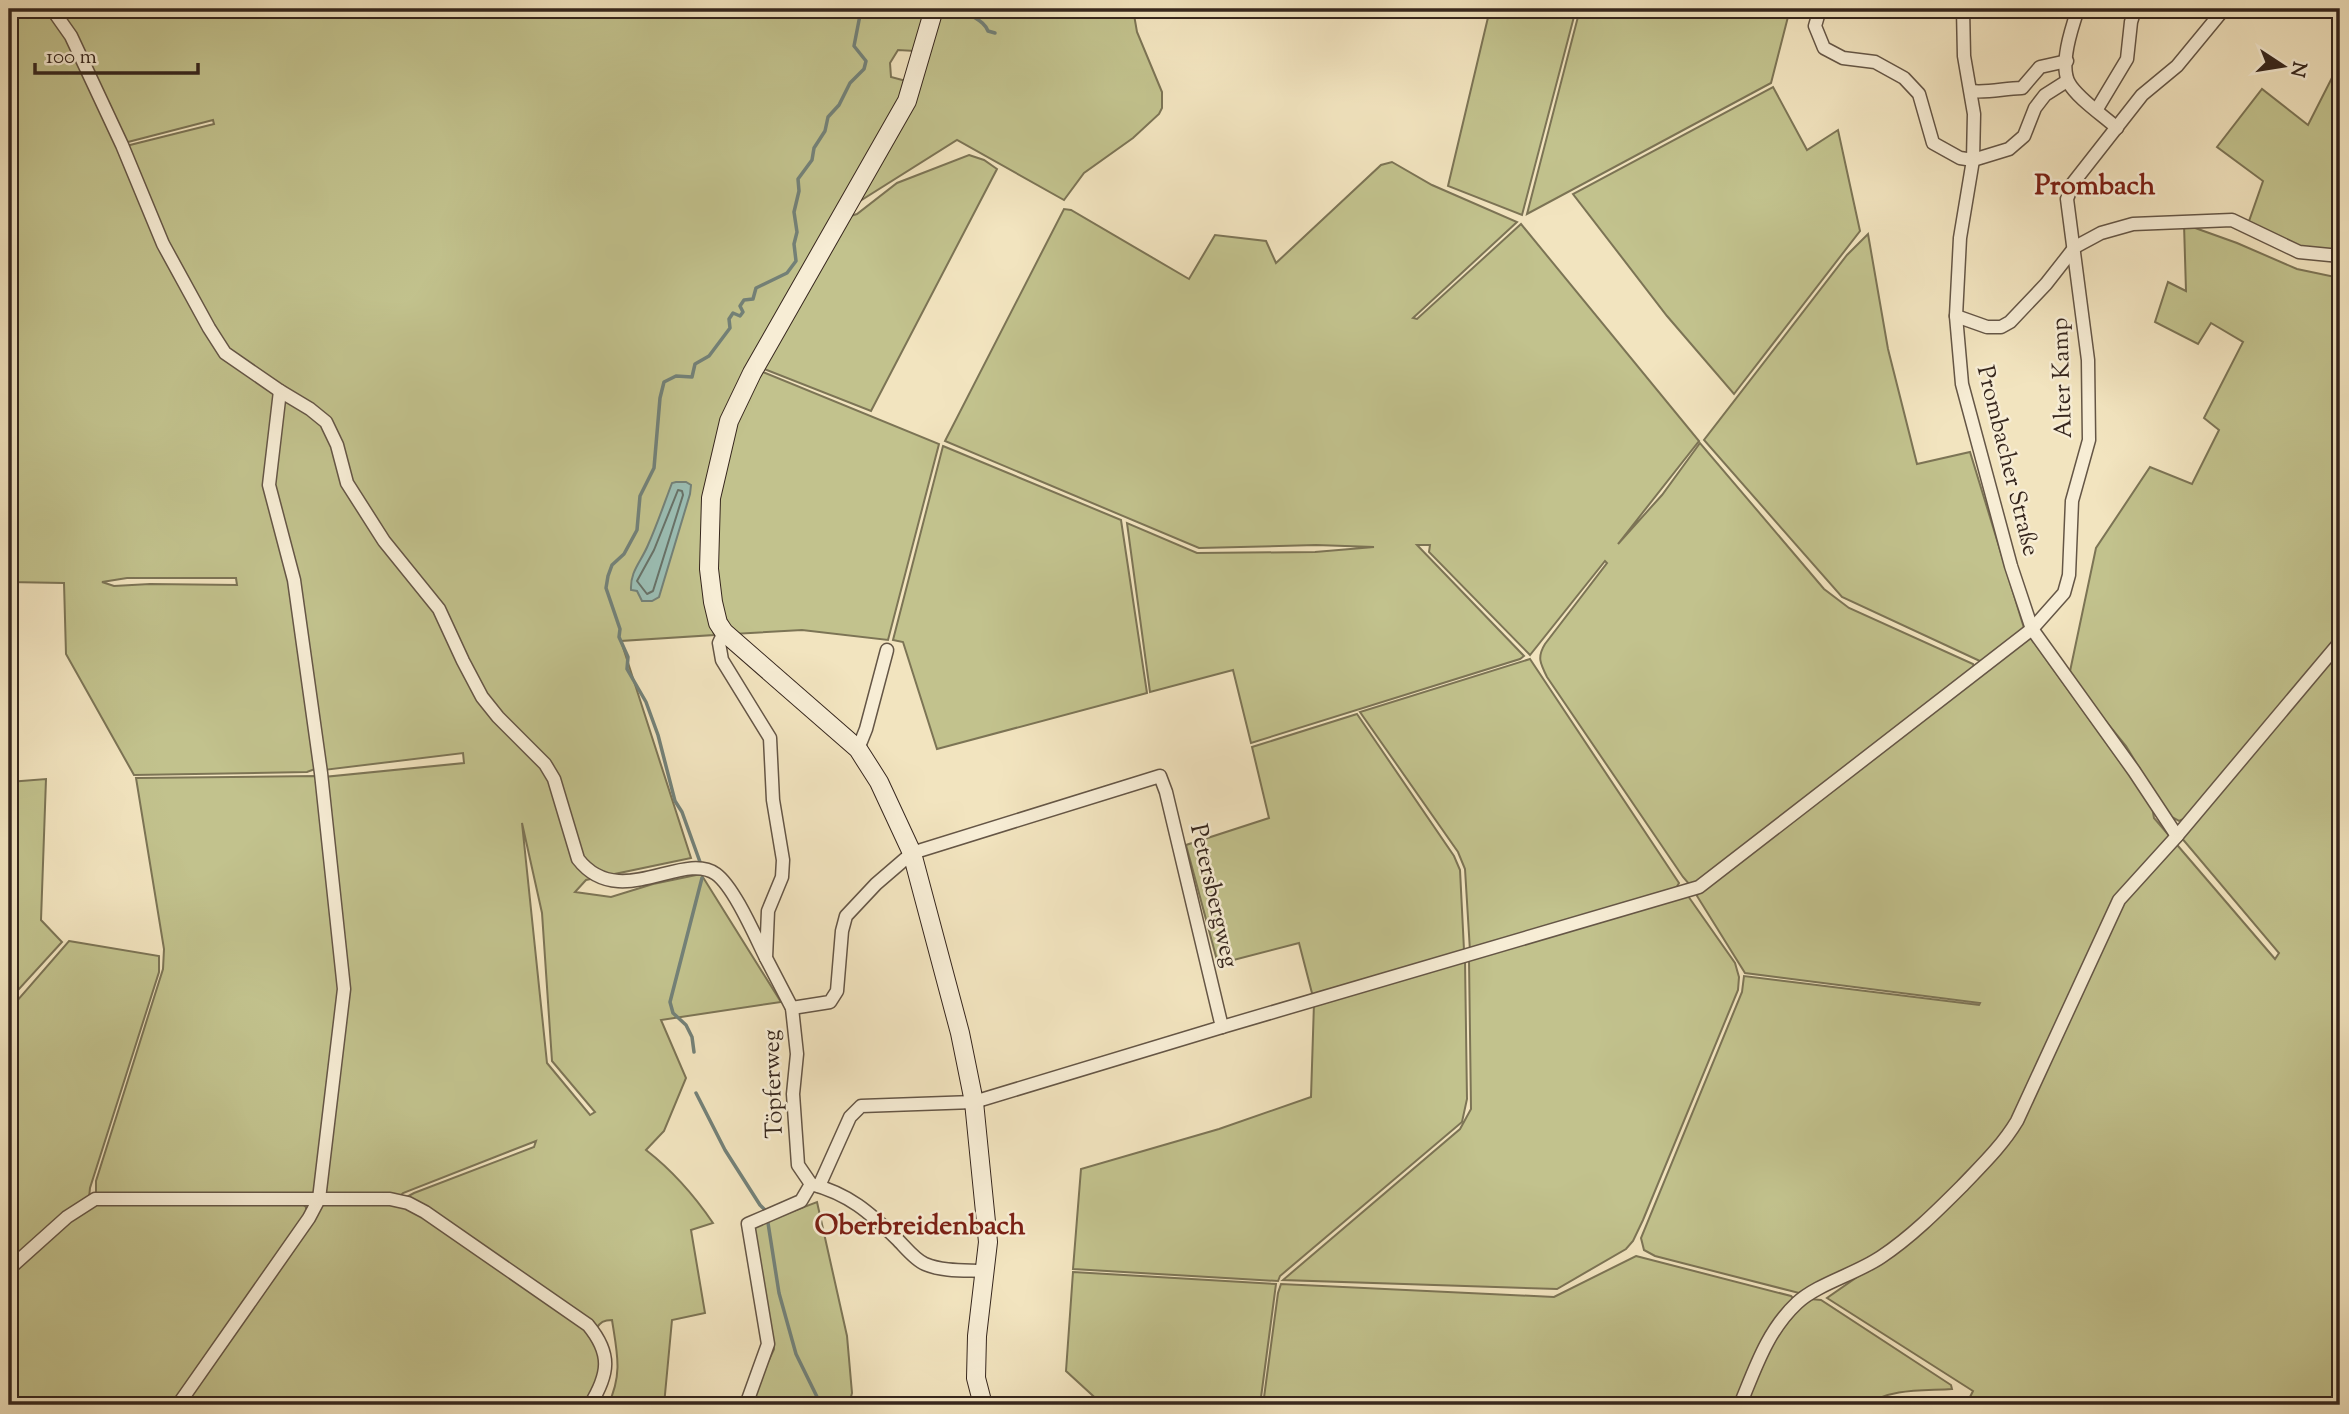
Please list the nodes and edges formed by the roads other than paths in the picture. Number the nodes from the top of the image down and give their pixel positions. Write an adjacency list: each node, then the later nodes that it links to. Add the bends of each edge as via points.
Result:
1 (52, 9): 17 (street, via 71,36 163,244 209,328 225,353)
2 (934, 9): 19 (street, via 907,100 729,421 711,498 709,569 715,612)
3 (1820, 9): 13 (street, via 1815,26 1824,48 1843,58 1875,62 1904,78 1919,94 1933,143)
4 (1963, 9): 10 (street, Prombacher Straße, via 1964,57)
5 (2078, 9): 8 (street)
6 (2135, 9): 11 (street, via 2127,59)
7 (2224, 9): 12 (street, Alter Kamp, via 2177,66 2141,95)
8 (2067, 61): 9 (street); 10 (street, via 2040,67 2022,88)
9 (2067, 81): 11 (street); 13 (street, via 2045,95 2024,136 2009,149)
10 (1971, 91): 13 (street, Prombacher Straße)
11 (2097, 109): 12 (street)
12 (2117, 128): 14 (street, Alter Kamp, via 2073,183 2067,199)
13 (1973, 160): 16 (street, Prombacher Straße, via 1960,238)
14 (2075, 247): 15 (street, via 2133,224 2232,220 2299,252); 16 (street, via 2010,322 1987,327); 18 (street, Alter Kamp, via 2088,360 2089,440 2072,501 2064,593)
15 (2340, 256)
16 (1956, 316): 18 (street, Prombacher Straße, via 1962,384)
17 (280, 391): 25 (street, via 326,422 347,482 384,541 439,609 482,697 545,764 578,859 586,869 598,877 624,880 698,868 712,871 724,881); 30 (street, via 270,485 294,580 344,989)
18 (2032, 629): 23 (street, Prombacher Straße); 27 (street, Alter Kamp, via 1699,887)
19 (724, 632): 22 (street); 25 (street, Töpferweg, via 719,643 722,660 770,738 773,800 783,860 782,877 768,911)
20 (2340, 642): 23 (street)
21 (887, 650): 22 (street)
22 (858, 749): 24 (street)
23 (2177, 836): 37 (street, via 2119,900 2006,1140 1930,1218 1883,1256 1795,1305 1773,1331)
24 (912, 853): 26 (street, via 846,916 837,991 830,1002); 27 (street, Petersbergweg, via 1160,776); 28 (street)
25 (766, 958): 26 (street, Töpferweg)
26 (792, 1009): 29 (street, Töpferweg, via 798,1165)
27 (1222, 1027): 28 (street)
28 (974, 1102): 29 (street, via 861,1106 850,1117); 32 (street, via 987,1218)
29 (815, 1185): 32 (street, via 855,1203 922,1264); 35 (street, via 801,1201 748,1224 768,1344)
30 (319, 1199): 31 (street, via 95,1199 67,1217); 33 (street); 34 (street, via 408,1203 588,1325 605,1354 605,1373)
31 (9, 1269)
32 (985, 1271): 36 (street, via 976,1378)
33 (178, 1405)
34 (590, 1405)
35 (746, 1405)
36 (983, 1405)
37 (1740, 1405)
38 (1907, 1405): 39 (street)
39 (1972, 1405)

